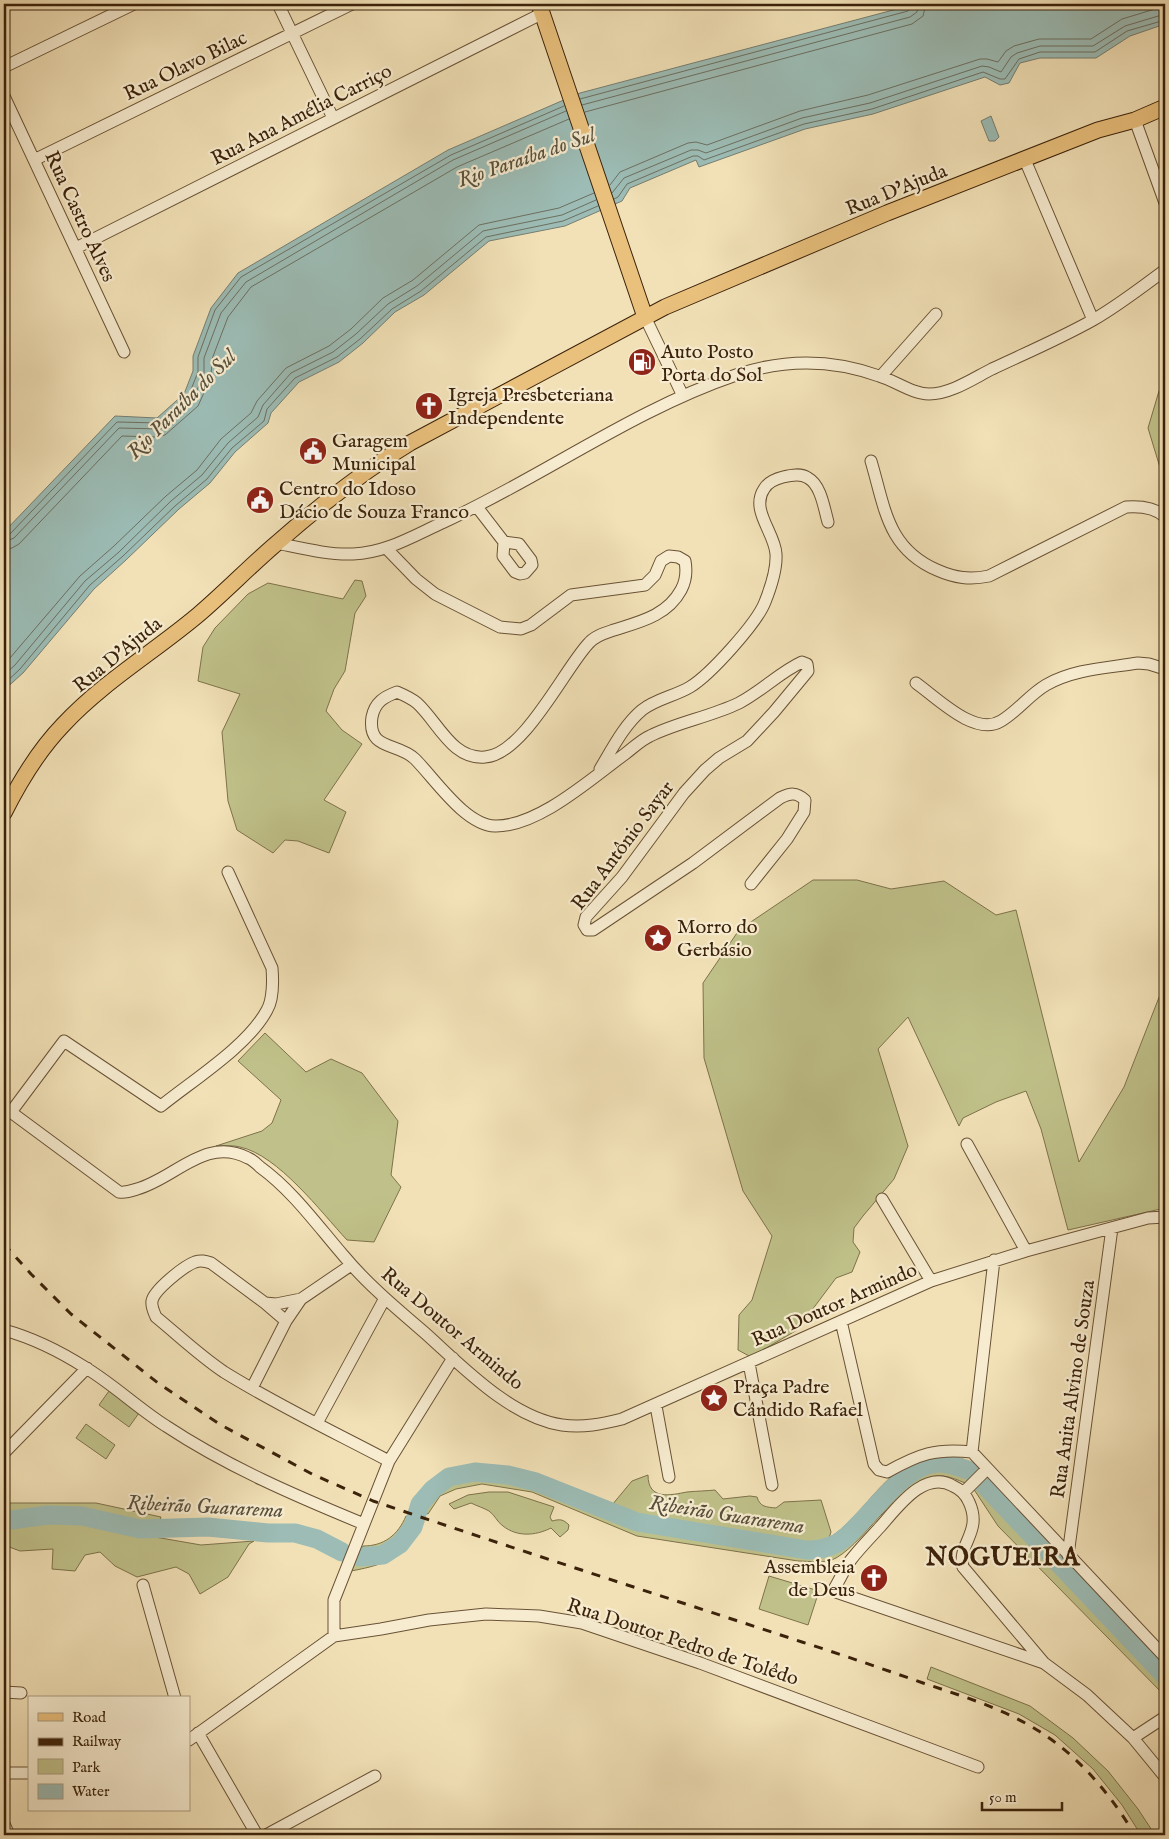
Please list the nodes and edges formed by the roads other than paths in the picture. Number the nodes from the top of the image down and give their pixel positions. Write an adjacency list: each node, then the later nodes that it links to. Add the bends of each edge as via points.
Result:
1 (134, 4): 6 (street)
2 (278, 4): 5 (street)
3 (352, 4): 5 (street, Rua Olavo Bilac)
4 (541, 9): 9 (street, Rua Ana Amélia Carriço); 17 (main road)
5 (292, 34): 9 (street); 11 (street, Rua Olavo Bilac)
6 (4, 67)
7 (4, 96): 11 (street, Rua Castro Alves)
8 (1165, 107): 10 (main road, Rua D'Ajuda)
9 (332, 118): 14 (street, Rua Ana Amélia Carriço)
10 (1135, 120): 12 (main road, Rua D'Ajuda, via 1098,130); 13 (street)
11 (34, 160): 14 (street, Rua Castro Alves)
12 (1025, 160): 17 (main road, Rua D'Ajuda, via 886,213); 18 (street)
13 (1165, 203)
14 (76, 248): 19 (street, Rua Castro Alves)
15 (1165, 270): 18 (street)
16 (936, 314): 20 (street)
17 (645, 317): 21 (street); 27 (main road, Rua D'Ajuda, via 410,443 342,489)
18 (1093, 320): 20 (street, via 939,393 915,391)
19 (124, 352)
20 (881, 376): 21 (street, via 854,368 790,363 737,375)
21 (683, 396): 23 (street)
22 (871, 461): 24 (street, via 889,522 906,551 931,568 964,579 989,576 1126,507 1152,509)
23 (477, 507): 26 (street); 28 (street)
24 (1165, 517)
25 (828, 522): 31 (street, via 816,485 808,477 796,474 768,483 762,492 760,505 776,554 773,579 764,604 738,642 699,681 643,710 632,721)
26 (504, 542)
27 (276, 543): 28 (street, via 354,554); 32 (main road, Rua D'Ajuda, via 198,614 63,724 40,752)
28 (386, 548): 31 (street, via 435,594 500,627 521,630 571,595 645,585 661,561 669,556 685,561 685,583 666,609 588,642 530,724 508,747 496,754 474,757 459,751 417,703 397,692 383,698 374,709 372,733 376,741 413,757 476,821 494,826 524,820 571,794)
29 (1165, 669): 30 (street, via 1138,663 1072,673 1046,685 991,726 972,723)
30 (916, 683)
31 (594, 776): 34 (street, Rua Antônio Sayar, via 649,736 737,704 758,693 792,667 802,662 807,664 808,671 747,741 704,770 684,793 622,877 586,917 584,925 587,930 593,930 693,863 780,798 791,793 799,794 805,800 804,812 787,839)
32 (4, 813)
33 (228, 872): 35 (street, via 272,968 268,1009 246,1040 161,1106 64,1041)
34 (750, 884)
35 (7, 1110): 42 (street, Rua Doutor Armindo, via 124,1193 148,1186 209,1153 224,1150 248,1158 289,1192)
36 (967, 1144): 40 (street)
37 (882, 1199): 43 (street)
38 (1165, 1217): 39 (street, Rua Doutor Armindo)
39 (1112, 1228): 40 (street, Rua Doutor Armindo); 64 (street, Rua Anita Alvino de Souza)
40 (1026, 1251): 41 (street, Rua Doutor Armindo)
41 (994, 1260): 43 (street, Rua Doutor Armindo); 56 (street)
42 (351, 1265): 44 (street, Rua Doutor Armindo); 45 (street)
43 (931, 1281): 48 (street, Rua Doutor Armindo)
44 (385, 1298): 50 (street, Rua Doutor Armindo); 55 (street)
45 (302, 1299): 46 (street); 47 (street)
46 (265, 1303): 47 (street); 53 (street, via 204,1260 191,1264 163,1286 152,1301 156,1317 205,1358)
47 (286, 1321): 53 (street)
48 (842, 1321): 51 (street, Rua Doutor Armindo); 56 (street, via 874,1464 879,1470 888,1472 904,1462 936,1451)
49 (4, 1330): 52 (street, via 25,1336)
50 (453, 1358): 54 (street, Rua Doutor Armindo, via 513,1405 561,1425 622,1420); 58 (street)
51 (749, 1364): 54 (street, Rua Doutor Armindo); 61 (street)
52 (87, 1368): 57 (street); 63 (street, via 167,1427 222,1458)
53 (252, 1388): 55 (street)
54 (656, 1406): 60 (street)
55 (317, 1423): 58 (street)
56 (972, 1452): 59 (street)
57 (4, 1453)
58 (389, 1461): 63 (street)
59 (985, 1471): 62 (street); 64 (street)
60 (669, 1477)
61 (772, 1485)
62 (965, 1491): 68 (street, via 974,1518 973,1530 961,1557 963,1567); 68 (street, via 943,1481 922,1486 904,1500 850,1561 833,1591)
63 (364, 1524): 66 (street, via 334,1600)
64 (1068, 1555): 67 (street)
65 (143, 1586): 71 (street)
66 (334, 1636): 73 (street, Rua Doutor Pedro de Tolêdo); 75 (street, Rua Doutor Pedro de Tolêdo, via 486,1614 539,1616 582,1623)
67 (1165, 1657)
68 (1044, 1663): 74 (street)
69 (4, 1692): 70 (street)
70 (21, 1693)
71 (173, 1696)
72 (1165, 1717): 74 (street)
73 (193, 1736): 82 (street)
74 (1133, 1738): 79 (street)
75 (978, 1767)
76 (28, 1773): 77 (street)
77 (4, 1774)
78 (375, 1776): 83 (street)
79 (1165, 1777)
80 (4, 1824): 81 (street)
81 (9, 1835)
82 (257, 1835)
83 (266, 1835)

